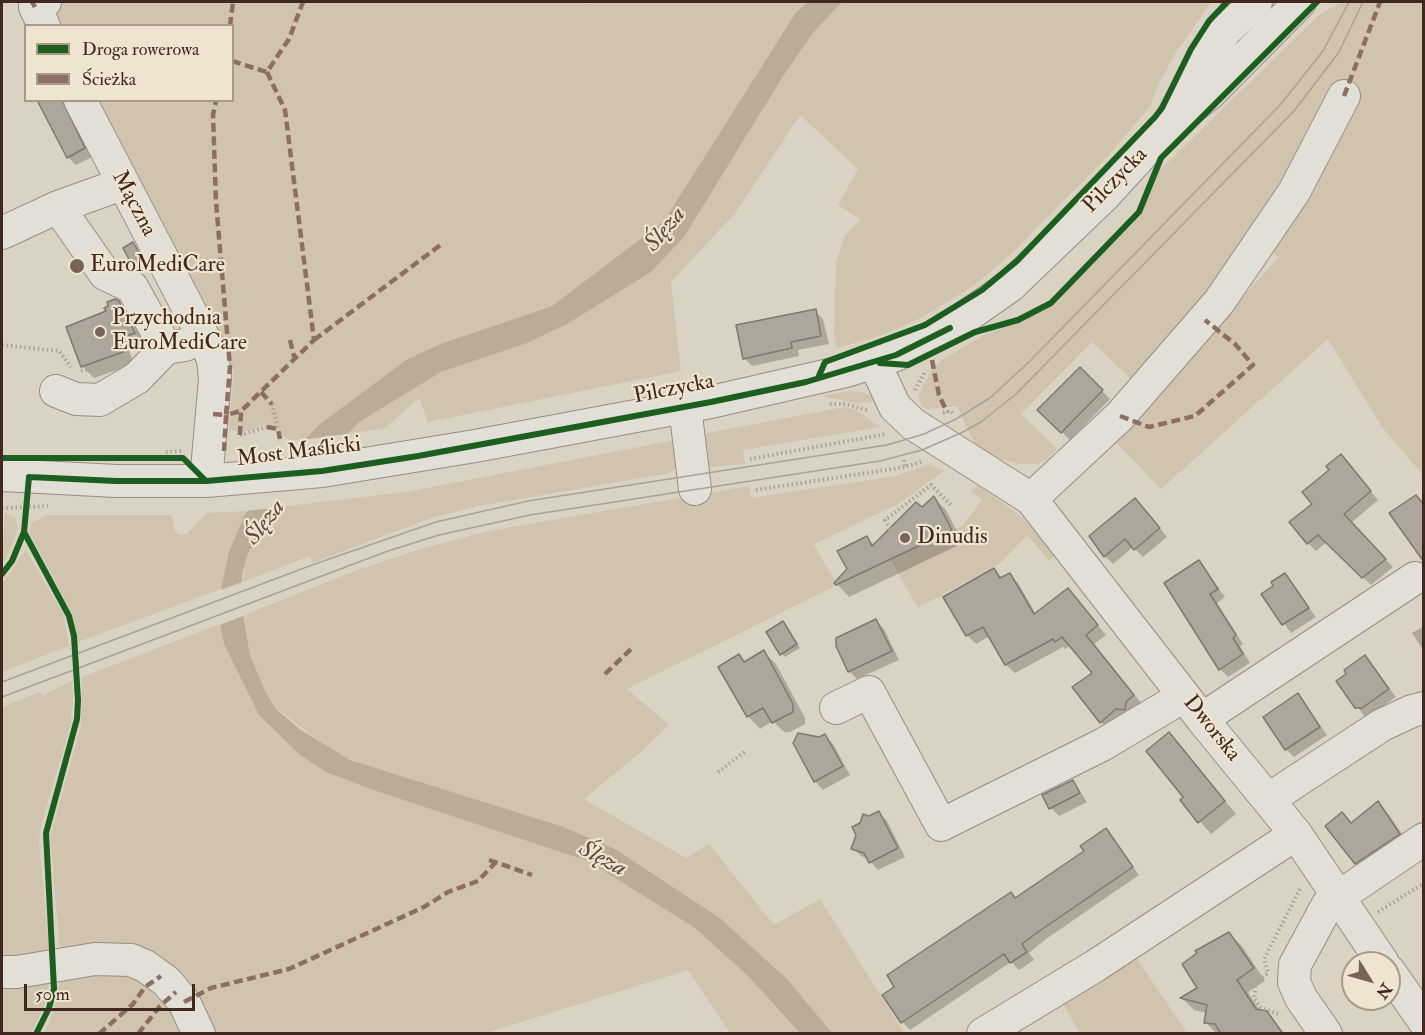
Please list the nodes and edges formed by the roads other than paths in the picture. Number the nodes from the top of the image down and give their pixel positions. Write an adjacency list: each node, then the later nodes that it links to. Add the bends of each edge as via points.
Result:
1 (45, 2): 4 (street, via 34,7)
2 (1256, 2): 7 (street, Pilczycka, via 1227,30 1202,64)
3 (1300, 2): 7 (street, Pilczycka, via 1209,94)
4 (43, 24)
5 (1344, 96): 20 (street, via 1294,192 1219,302 1120,416)
6 (81, 102): 8 (street, Mączna)
7 (1167, 127): 13 (street, Pilczycka, via 1104,196 1003,291 950,328)
8 (122, 184): 9 (street); 11 (street, Mączna)
9 (58, 207): 10 (street); 12 (street, via 105,274 132,287)
10 (2, 233)
11 (207, 342): 12 (street); 18 (street, Mączna, via 215,379)
12 (166, 348): 14 (street, via 137,378 100,400 76,399)
13 (874, 362): 15 (street, Pilczycka, via 806,382); 20 (street, Dworska, via 895,407 913,424)
14 (56, 391)
15 (685, 407): 16 (street, Pilczycka); 19 (street)
16 (395, 459): 18 (street, Most Maślicki)
17 (15, 476): 18 (street)
18 (206, 481)
19 (695, 489)
20 (1031, 499): 23 (street, Dworska)
21 (1415, 578): 23 (street)
22 (837, 708): 23 (street, via 869,692 941,825 1102,745)
23 (1193, 708): 25 (street, Dworska)
24 (1424, 708): 25 (street, via 1382,725)
25 (1269, 799): 26 (street, Dworska)
26 (1296, 834): 28 (street, Dworska); 34 (street, via 1095,966)
27 (1424, 839): 28 (street)
28 (1337, 897): 29 (street, Dworska); 35 (street, via 1328,904 1295,964 1294,982 1301,998)
29 (1375, 951)
30 (2, 972): 33 (street, via 95,959 130,960 166,981 184,1002)
31 (1401, 988): 32 (street)
32 (1424, 1021)
33 (199, 1034)
34 (983, 1034)
35 (1326, 1034)

